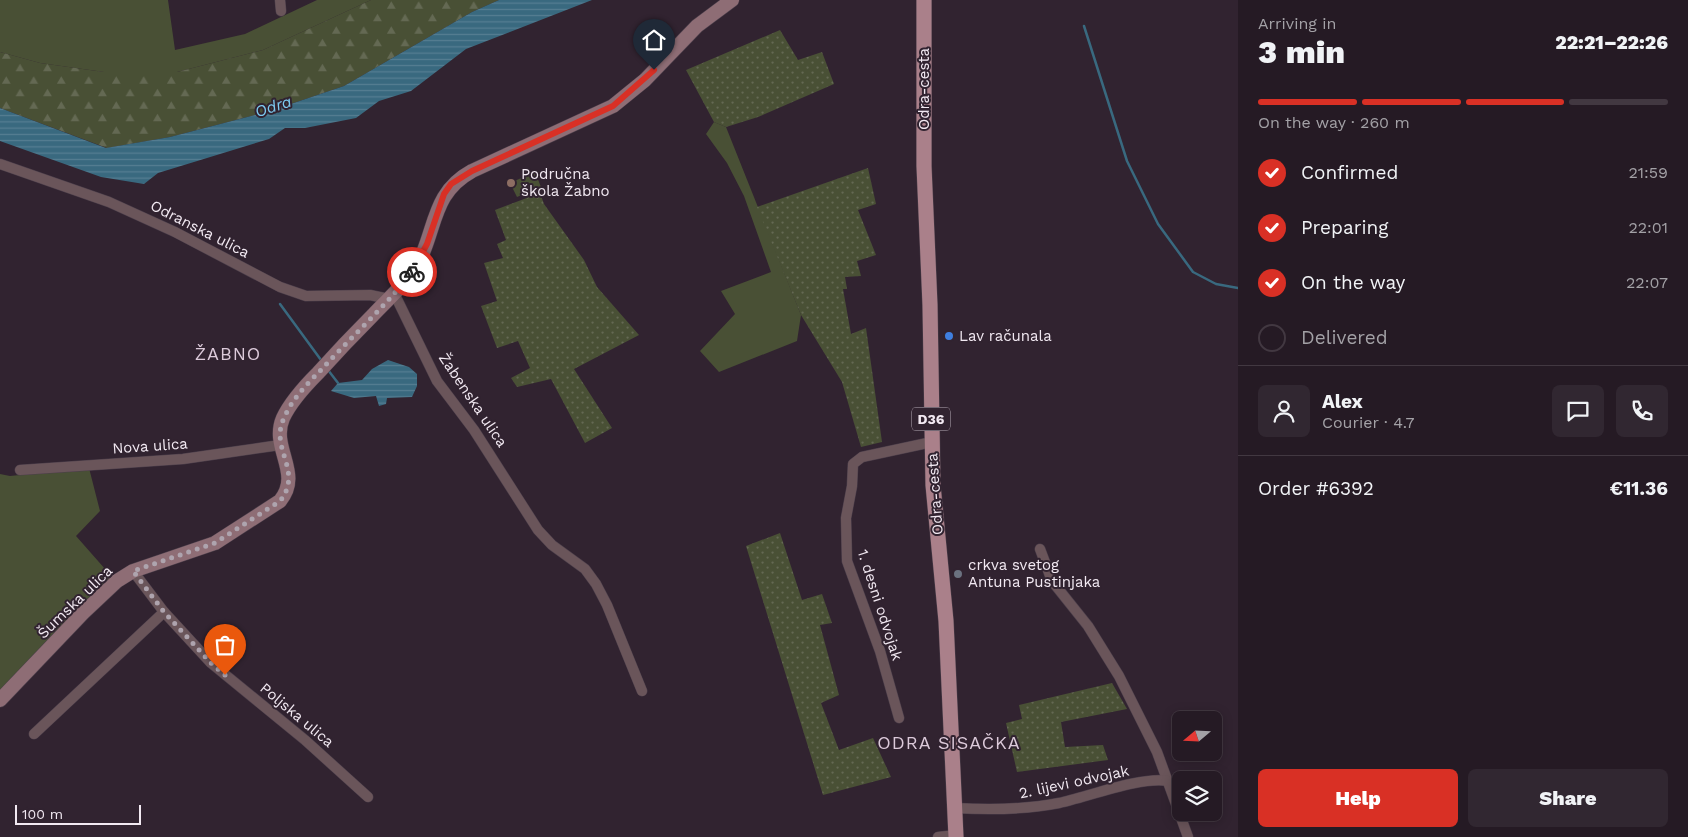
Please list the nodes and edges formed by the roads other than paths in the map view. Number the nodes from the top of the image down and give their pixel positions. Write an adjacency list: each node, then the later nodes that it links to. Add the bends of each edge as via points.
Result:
1 (280, 0): 4 (street)
2 (732, 0): 6 (street, via 697,26 645,80 613,106 472,171 451,184 444,194 422,255)
3 (924, 0): 7 (main road, Odra-cesta / D36, via 924,166)
4 (281, 12)
5 (0, 164): 6 (street, Odranska ulica, via 109,202 175,232 280,287 306,296)
6 (392, 296): 8 (street, Šumska ulica, via 288,408 280,430); 13 (street, Žabenska ulica, via 437,381 474,430 538,530 552,545 585,569 596,584 608,605)
7 (932, 442): 15 (street, 1. desni odvojak, via 862,457 852,464 846,518 847,561 880,651); 19 (main road, Odra-cesta / D36, via 946,621)
8 (280, 445): 9 (street, Nova ulica, via 183,459); 11 (street, Šumska ulica, via 290,475 287,491 280,501 215,543)
9 (20, 470)
10 (1040, 549): 17 (street, via 1052,581 1094,634 1119,676)
11 (133, 571): 12 (street, Poljska ulica); 14 (street, Šumska ulica, via 83,612)
12 (164, 612): 16 (street); 18 (street, Poljska ulica, via 211,663 305,740)
13 (642, 691)
14 (0, 700)
15 (899, 718)
16 (34, 734)
17 (1168, 781): 19 (street, 2. lijevi odvojak, via 1148,782 1059,803 1012,810); 22 (street)
18 (368, 798)
19 (955, 808): 20 (main road, Odra-cesta / D36)
20 (956, 836): 21 (street)
21 (938, 837)
22 (1188, 837)

